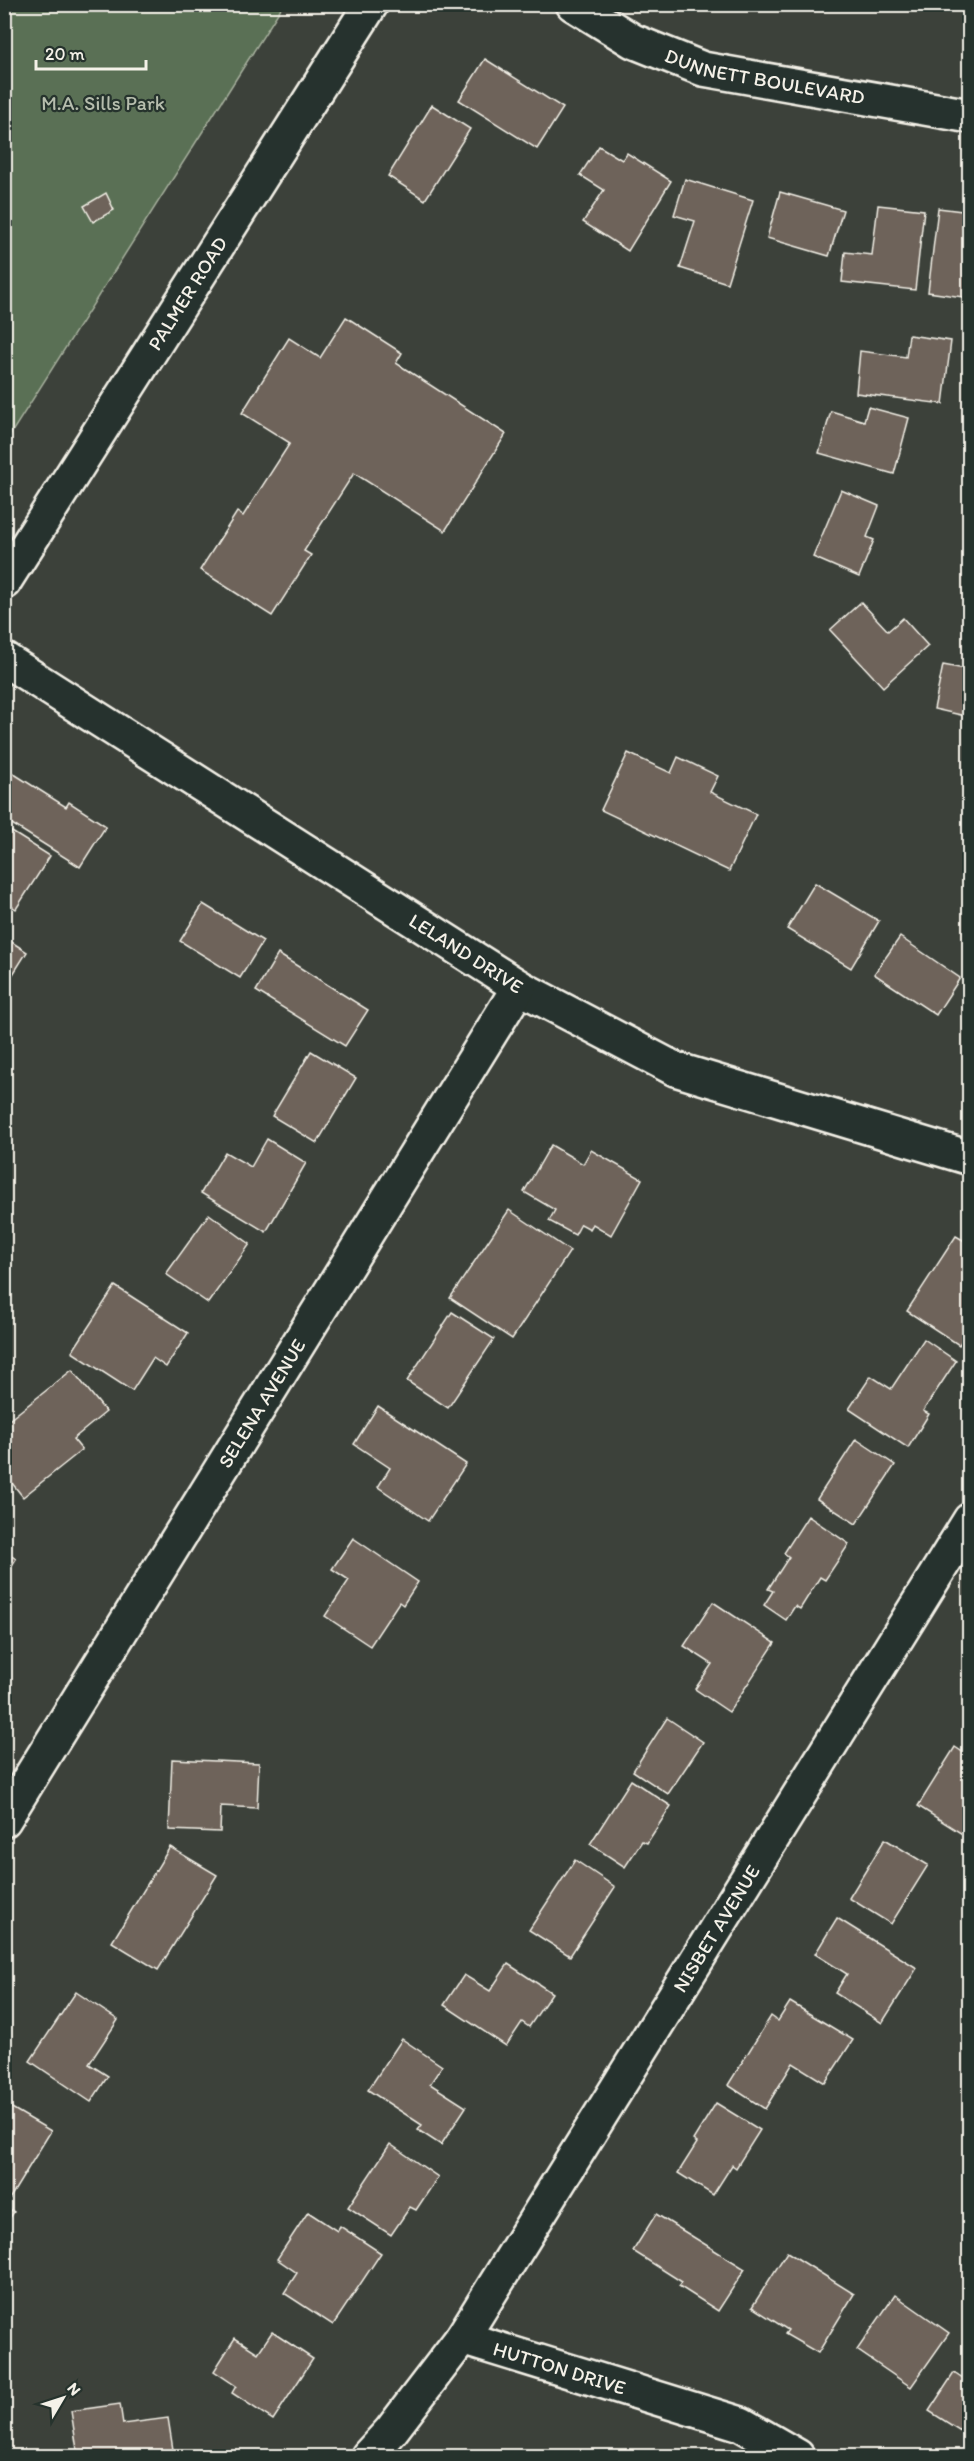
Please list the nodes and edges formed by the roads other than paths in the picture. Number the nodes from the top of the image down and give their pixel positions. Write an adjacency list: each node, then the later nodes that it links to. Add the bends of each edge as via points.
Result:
1 (371, 4): 4 (street, PALMER ROAD)
2 (573, 4): 3 (street, DUNNETT BOULEVARD, via 633,41 703,69)
3 (969, 116)
4 (4, 582)
5 (4, 659): 6 (street, LELAND DRIVE)
6 (519, 987): 7 (street, LELAND DRIVE, via 675,1069); 9 (street, SELENA AVENUE)
7 (969, 1158)
8 (969, 1520): 10 (street, NISBET AVENUE)
9 (4, 1820)
10 (462, 2338): 11 (street); 12 (street, HUTTON DRIVE, via 741,2424)
11 (368, 2457)
12 (796, 2457)

